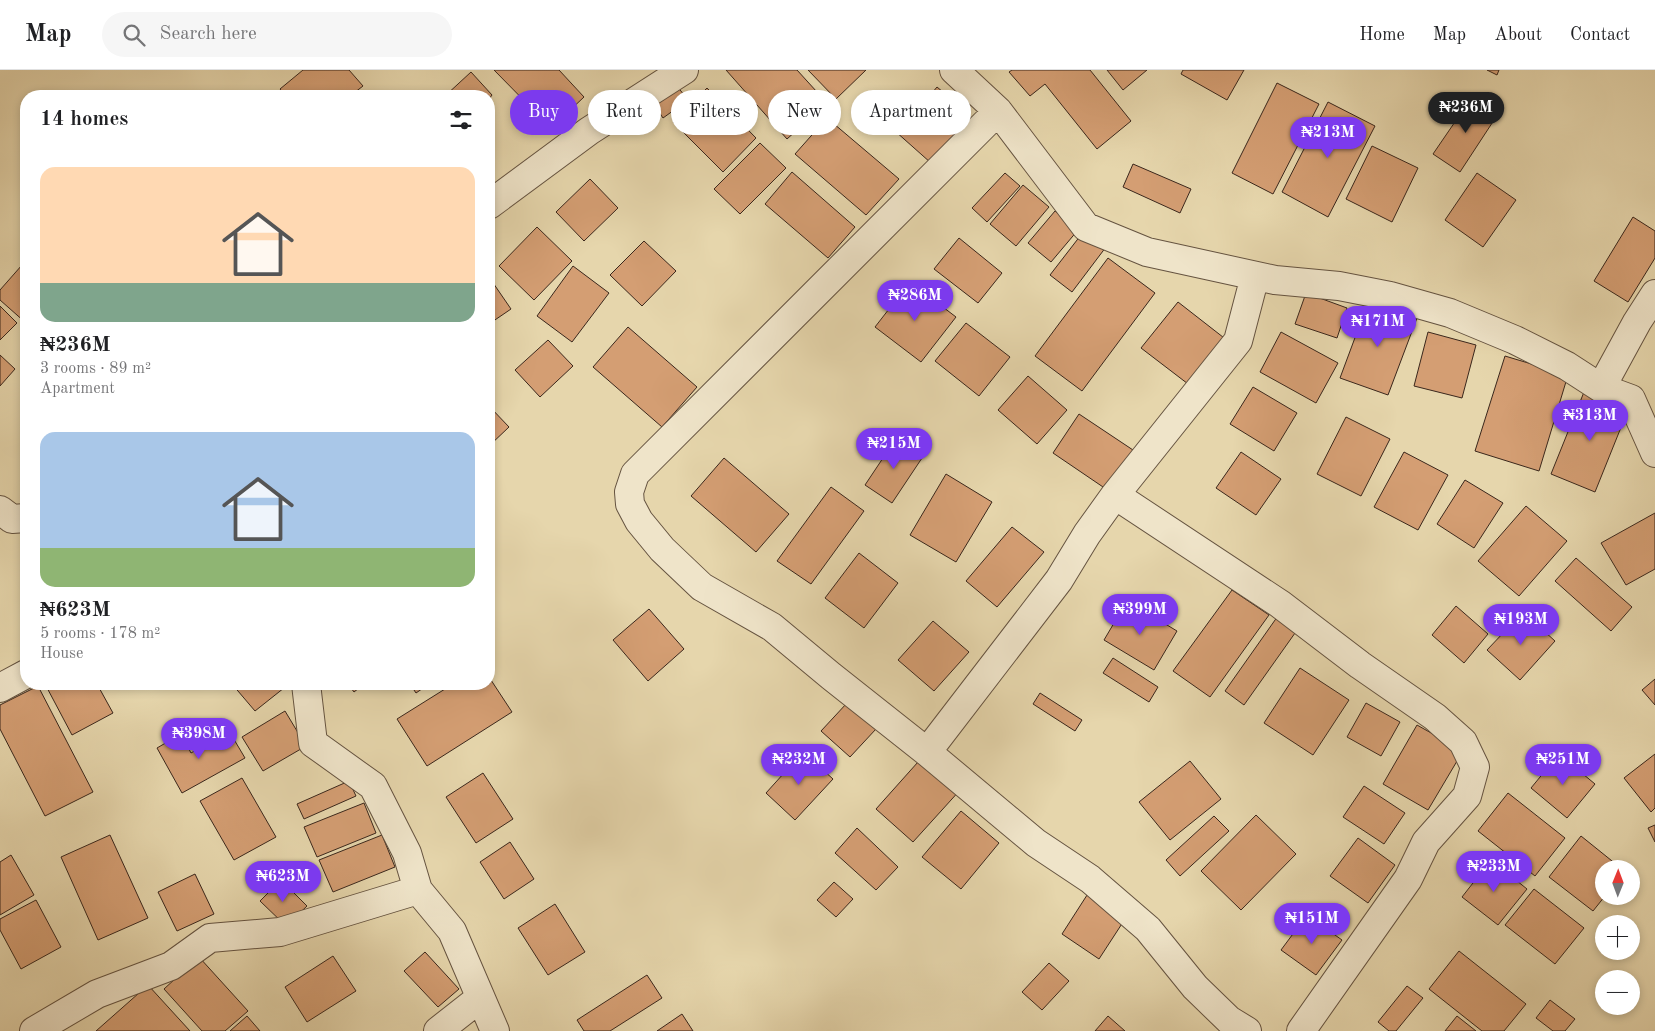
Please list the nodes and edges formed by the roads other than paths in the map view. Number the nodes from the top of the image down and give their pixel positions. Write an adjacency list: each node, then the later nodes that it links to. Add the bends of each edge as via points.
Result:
1 (684, 70): 4 (street, via 589,131)
2 (954, 70): 3 (street)
3 (998, 111): 5 (street, via 1086,227 1147,252); 15 (street, via 635,474 629,492 630,504 639,521 702,587 772,627)
4 (495, 201)
5 (1255, 276): 7 (street, via 1373,292 1450,313 1515,340); 9 (street, via 1238,341)
6 (1655, 294): 7 (street)
7 (1601, 388): 8 (street, via 1631,399)
8 (1655, 453)
9 (1115, 495): 15 (street, via 1059,580); 22 (street, via 1280,604 1435,717 1463,742 1475,766 1467,796 1426,842 1408,879)
10 (0, 510): 11 (street, via 12,519)
11 (20, 518)
12 (20, 677): 13 (street)
13 (0, 688)
14 (307, 690): 16 (street, via 313,743 373,786 407,852)
15 (927, 752): 21 (street, via 1036,843 1090,879 1148,929 1195,987 1229,1020)
16 (418, 890): 17 (street, via 452,931); 18 (street, via 280,932 210,938 171,966 97,994)
17 (480, 998): 19 (street); 20 (street)
18 (34, 1031)
19 (438, 1031)
20 (495, 1031)
21 (1247, 1031)
22 (1301, 1031)

